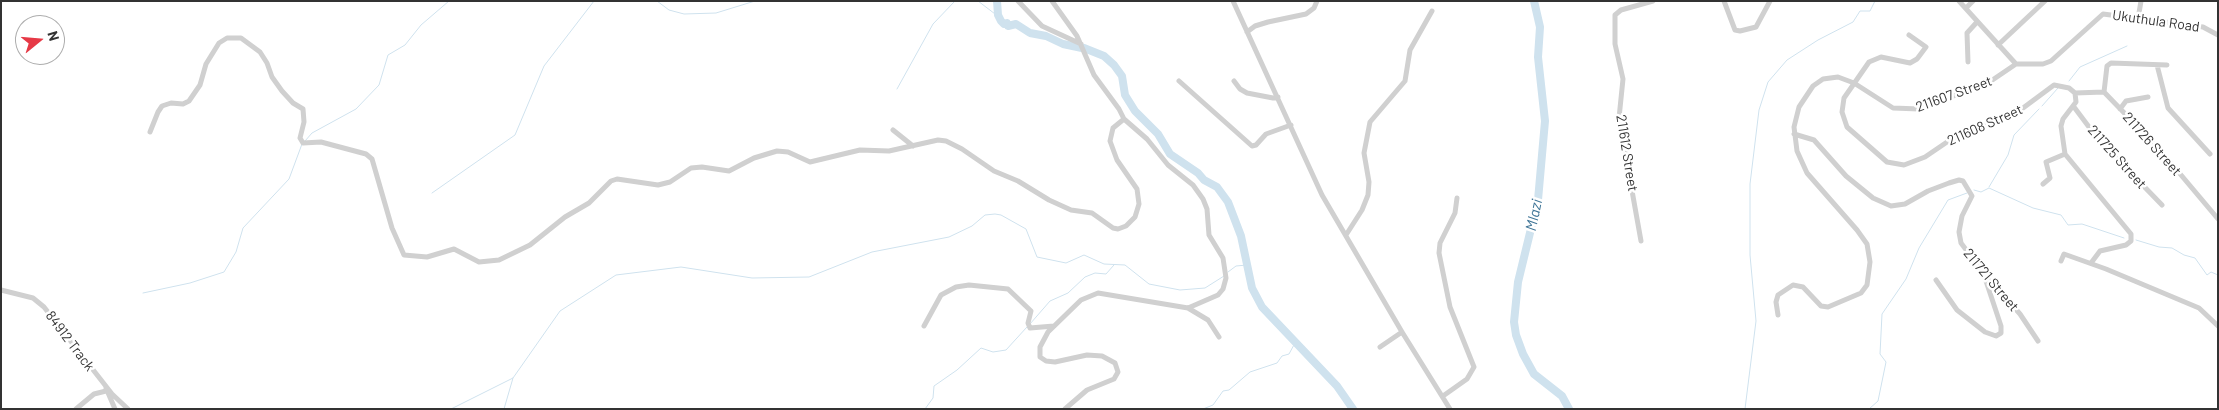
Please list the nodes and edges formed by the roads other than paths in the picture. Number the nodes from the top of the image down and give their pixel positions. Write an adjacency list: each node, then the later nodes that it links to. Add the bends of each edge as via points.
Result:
1 (1018, 1): 19 (street, via 1042,26)
2 (1052, 1): 19 (street)
3 (1234, 1): 16 (street)
4 (1317, 1): 16 (street, via 1306,14 1255,26)
5 (1653, 1): 47 (street, 211612 Street, via 1621,10 1616,15 1616,44 1623,79 1619,118)
6 (1724, 1): 7 (street, via 1735,30 1740,31 1756,27)
7 (1770, 1)
8 (1959, 1): 12 (street)
9 (1973, 1): 12 (street)
10 (2045, 1): 20 (street)
11 (2141, 1): 14 (street)
12 (1966, 8): 15 (street)
13 (1432, 11): 46 (street, via 1410,50 1405,81 1370,122 1363,159 1368,176 1368,195)
14 (2138, 19): 18 (street, Ukuthula Road, via 2203,26); 22 (street, Ukuthula Road, via 2103,14 2051,61)
15 (1977, 22): 20 (street); 21 (street, via 1967,33)
16 (1247, 32): 30 (street)
17 (1909, 35): 27 (street, via 1926,47 1917,60 1910,63 1881,57 1873,59)
18 (2218, 35)
19 (1081, 44): 34 (street, via 1094,75)
20 (1998, 45): 22 (street)
21 (1968, 62)
22 (2016, 64): 27 (street, 211607 Street, via 1988,83 1919,109 1893,108)
23 (2157, 65): 24 (street); 28 (street, via 2110,62); 41 (street, via 2168,108)
24 (2168, 65)
25 (1179, 81): 35 (street, via 1252,146 1266,134)
26 (1234, 81): 30 (street, via 1248,93)
27 (1854, 82): 29 (street, 211608 Street, via 1842,105 1844,122 1877,154 1895,164 1917,161 1950,140 2019,112 2054,85 2064,85); 38 (street, 211607 Street, via 1831,77 1813,86 1799,107)
28 (2104, 92): 29 (street); 33 (street, 211726 Street)
29 (2075, 93): 32 (street)
30 (1278, 97): 35 (street)
31 (2148, 97): 33 (street, via 2126,101)
32 (2074, 107): 40 (street, via 2061,126); 44 (street, 211725 Street, via 2098,139)
33 (2120, 109): 45 (street, 211726 Street, via 2160,150)
34 (1124, 119): 39 (street, via 1113,128 1110,141 1117,160 1137,189 1139,204 1135,217 1126,226 1118,228 1092,213 1071,210 1049,200 946,141); 53 (street, via 1148,139 1172,169 1193,185 1206,204 1209,234 1224,260 1226,282 1218,295)
35 (1292, 125): 46 (street, via 1322,195)
36 (893, 130): 39 (street)
37 (150, 132): 39 (street, via 162,106 189,101 219,43 227,38 241,38 260,52 282,91 303,110 300,138 303,143 321,142 366,154 372,160 392,228 404,255 427,256 454,249 479,262 499,260 530,245 617,179 658,185 670,182 691,168 730,171 754,158 777,151 788,152 810,162 860,150 884,151)
38 (1794, 134): 50 (street, 211721 Street, via 1814,140 1846,176 1872,198 1891,206 1905,204 1949,182 1963,181 1972,196 1962,216 1960,238); 54 (street, 211607 Street, via 1802,164 1866,244 1870,262 1866,289 1840,303 1823,307 1803,287 1794,285 1778,295)
39 (913, 146)
40 (2065, 154): 42 (street, via 2046,162 2050,178); 49 (street, via 2131,234 2126,245 2100,251)
41 (2210, 154)
42 (2043, 184)
43 (1457, 198): 63 (street, via 1454,217 1439,246 1439,258 1450,307 1474,367 1467,379)
44 (2162, 205)
45 (2218, 219)
46 (1346, 235): 58 (street)
47 (1641, 241)
48 (2061, 261): 49 (street, via 2064,254)
49 (2091, 263): 57 (street, via 2199,308)
50 (1984, 275): 51 (street, via 2001,326 2001,333 1996,336 1985,332 1957,310); 60 (street, 211721 Street, via 2020,314)
51 (1936, 280)
52 (1, 290): 62 (street, 84912 Track, via 33,298 44,307)
53 (1188, 308): 56 (street, via 1094,294 1081,300); 59 (street, via 1208,320)
54 (1778, 315)
55 (924, 326): 56 (street, via 941,296 956,287 969,285 1008,289 1031,311 1030,328)
56 (1054, 326): 67 (street, via 1040,347 1042,359 1055,362 1102,356 1115,363 1118,372 1114,379 1087,390)
57 (2218, 326)
58 (1402, 332): 61 (street); 63 (street)
59 (1219, 337)
60 (2038, 341)
61 (1380, 347)
62 (106, 388): 64 (street); 65 (street); 66 (street, 84912 Track)
63 (1443, 396): 68 (street)
64 (76, 409)
65 (115, 409)
66 (128, 409)
67 (1065, 409)
68 (1450, 409)

